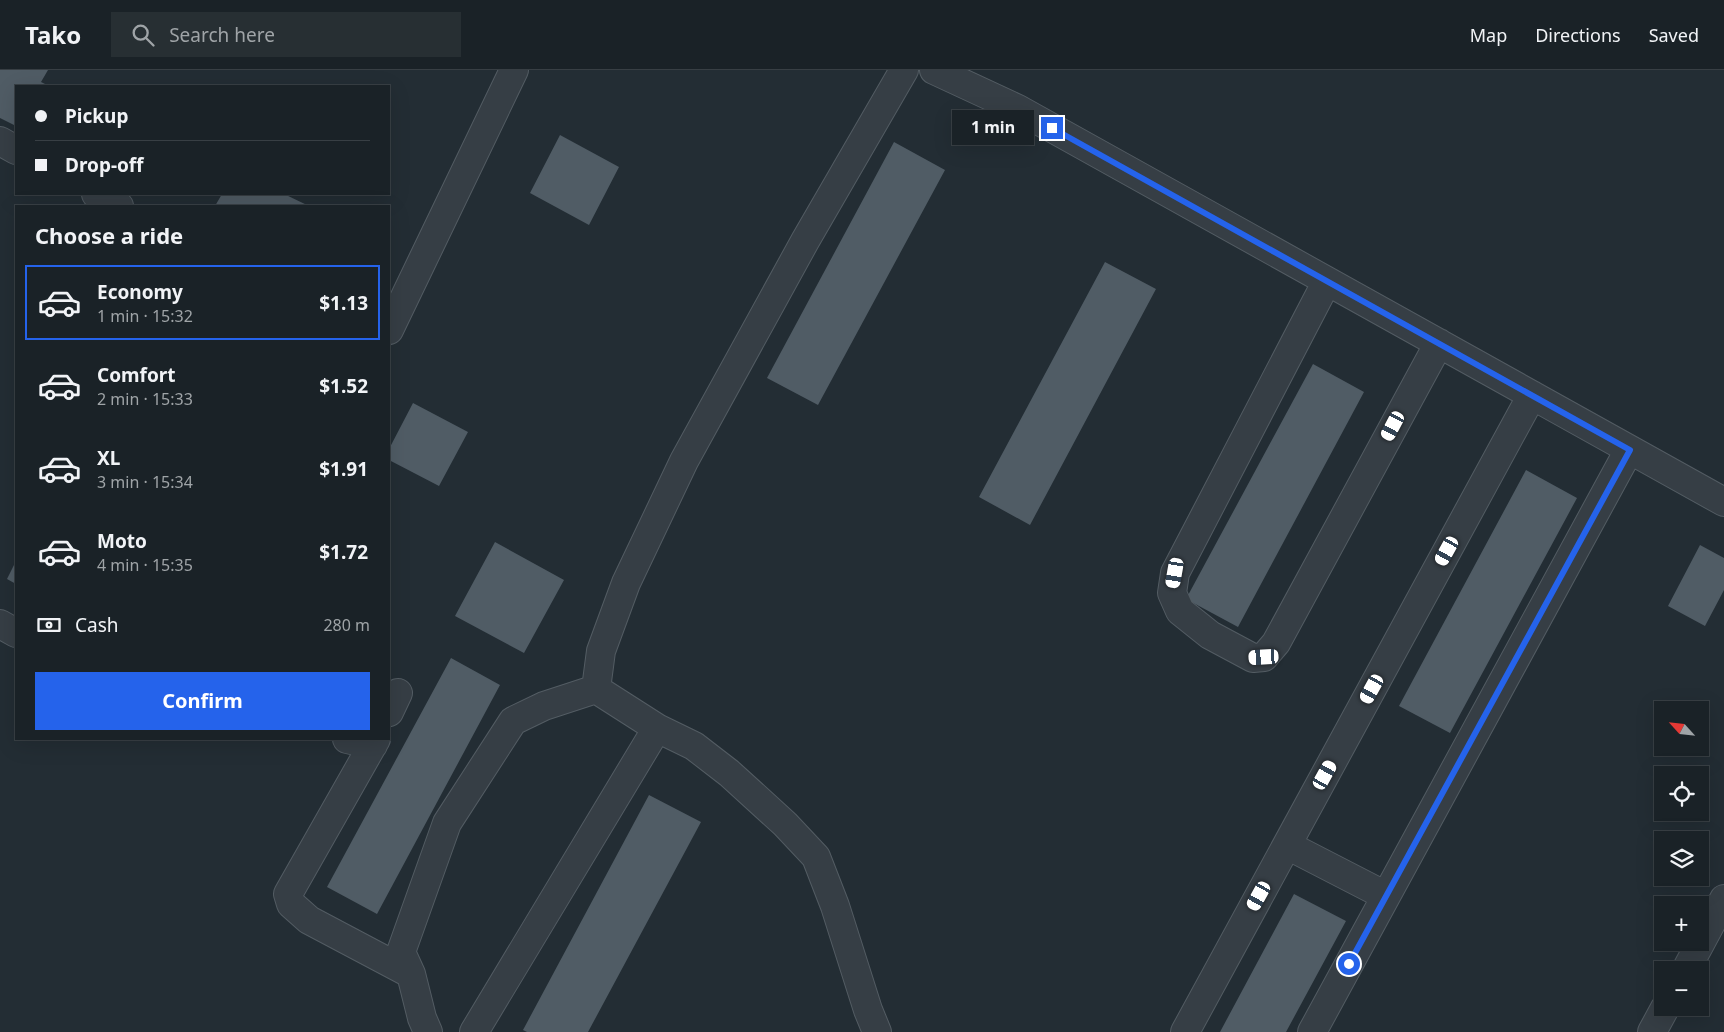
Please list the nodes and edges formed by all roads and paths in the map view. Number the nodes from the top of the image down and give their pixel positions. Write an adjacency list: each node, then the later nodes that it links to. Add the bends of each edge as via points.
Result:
1 (514, 70): 9 (street)
2 (904, 70): 16 (street, via 684,461 626,583 601,651)
3 (934, 70): 8 (street, via 1018,109)
4 (0, 141): 5 (street)
5 (15, 149)
6 (98, 195): 7 (street)
7 (117, 205)
8 (1327, 281): 10 (street); 10 (street, via 1175,573 1172,593 1180,611 1210,635 1253,658 1264,657 1276,643)
9 (390, 328)
10 (1438, 343): 11 (street)
11 (1532, 395): 12 (street); 20 (street)
12 (1630, 450): 13 (street); 21 (street)
13 (1724, 502)
14 (0, 624): 15 (street)
15 (15, 632)
16 (596, 689): 17 (street); 24 (street, via 544,706 513,721 447,823 401,952)
17 (658, 728): 27 (street); 28 (street, via 694,746 729,773 816,857)
18 (356, 740): 19 (street)
19 (375, 742): 24 (street, via 288,894 292,904 309,920)
20 (1287, 844): 21 (street); 29 (street)
21 (1386, 896): 30 (street)
22 (1724, 899): 23 (street)
23 (1691, 961)
24 (411, 974): 26 (street)
25 (1661, 1016): 31 (street)
26 (428, 1032)
27 (474, 1032)
28 (877, 1032)
29 (1185, 1032)
30 (1312, 1032)
31 (1652, 1032)

